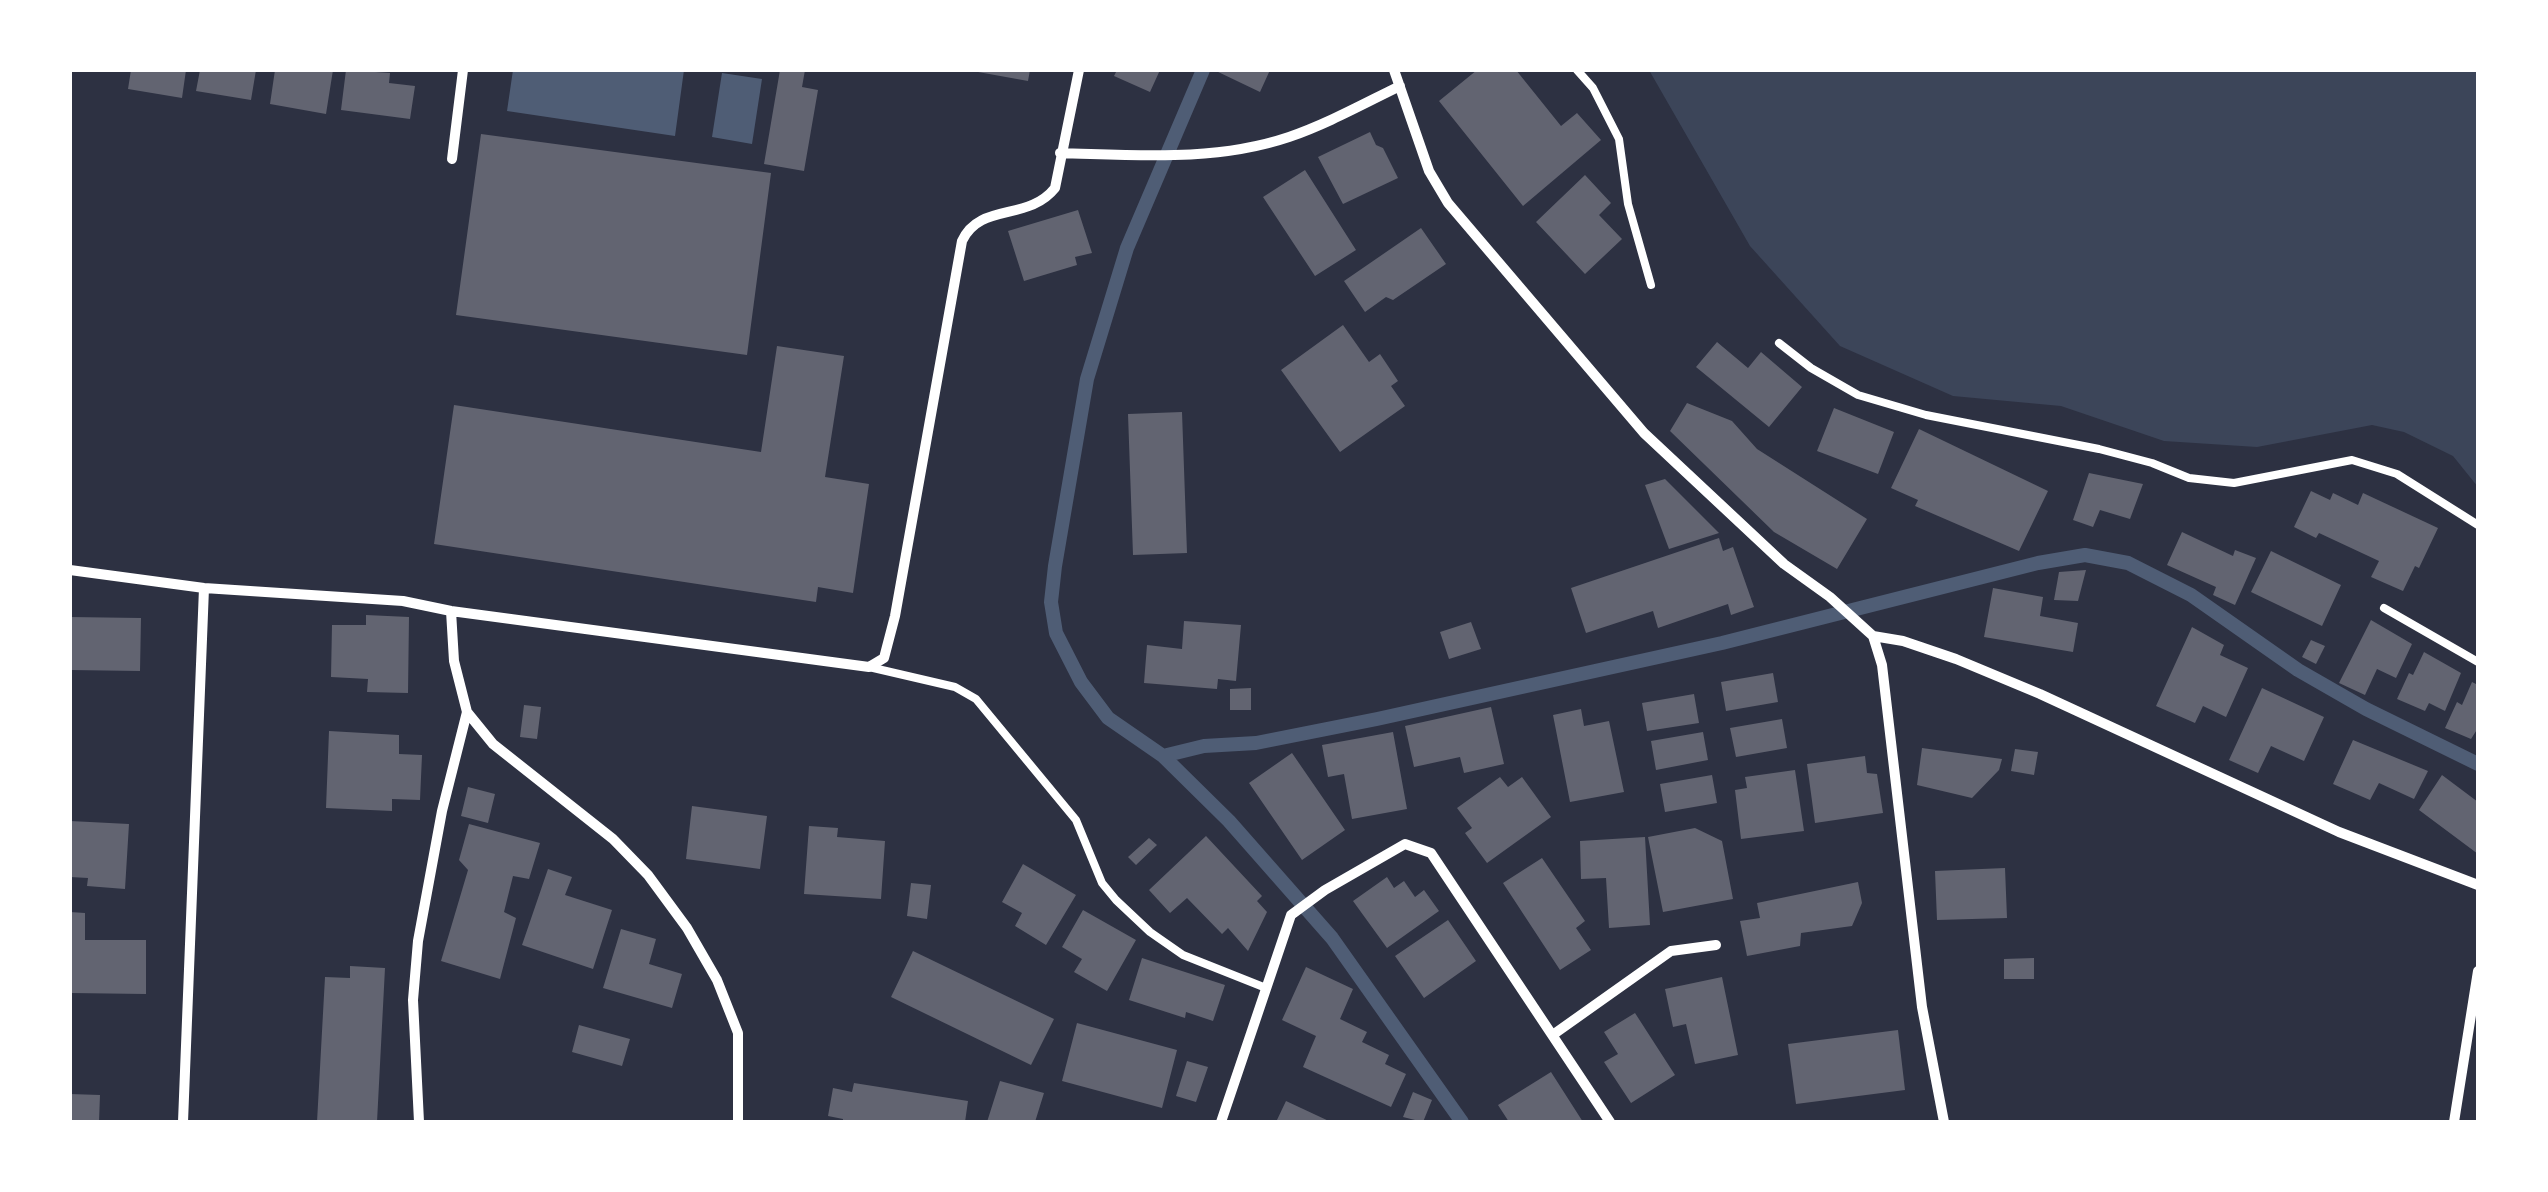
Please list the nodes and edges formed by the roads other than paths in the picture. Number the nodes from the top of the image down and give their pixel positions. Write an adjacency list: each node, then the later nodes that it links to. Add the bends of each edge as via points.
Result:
1 (463, 70): 7 (street)
2 (1078, 70): 6 (street)
3 (1394, 70): 5 (street)
4 (1577, 70): 8 (lane, via 1619,139 1628,204)
5 (1400, 86): 6 (street, via 1315,128 1242,148 1196,156); 15 (street, via 1429,171 1448,203 1590,371 1711,497)
6 (1060, 153): 17 (street, via 1055,188 1043,203 980,220 962,241 895,616 884,658)
7 (452, 158)
8 (1651, 284)
9 (1779, 342): 10 (lane, via 1858,395 1926,415 2099,449 2219,482 2352,460 2398,474)
10 (2478, 524)
11 (70, 570): 12 (street)
12 (204, 588): 14 (street, via 402,600); 24 (street)
13 (2384, 608): 16 (lane)
14 (451, 610): 17 (street); 18 (street)
15 (1874, 636): 19 (street, via 1956,659 2338,832); 29 (street, via 1922,1007)
16 (2478, 662)
17 (869, 668): 22 (lane, via 955,687 976,699 1076,820 1116,900 1183,955)
18 (467, 712): 25 (street, via 418,941); 26 (street, via 494,744 613,840 687,928 738,1032)
19 (2478, 885)
20 (1716, 945): 23 (street, via 1671,951)
21 (2478, 972): 30 (street)
22 (1266, 988): 23 (street, via 1291,915 1405,844 1431,853); 27 (street)
23 (1554, 1034): 28 (street)
24 (183, 1122)
25 (419, 1122)
26 (738, 1122)
27 (1221, 1122)
28 (1610, 1122)
29 (1944, 1122)
30 (2454, 1122)

